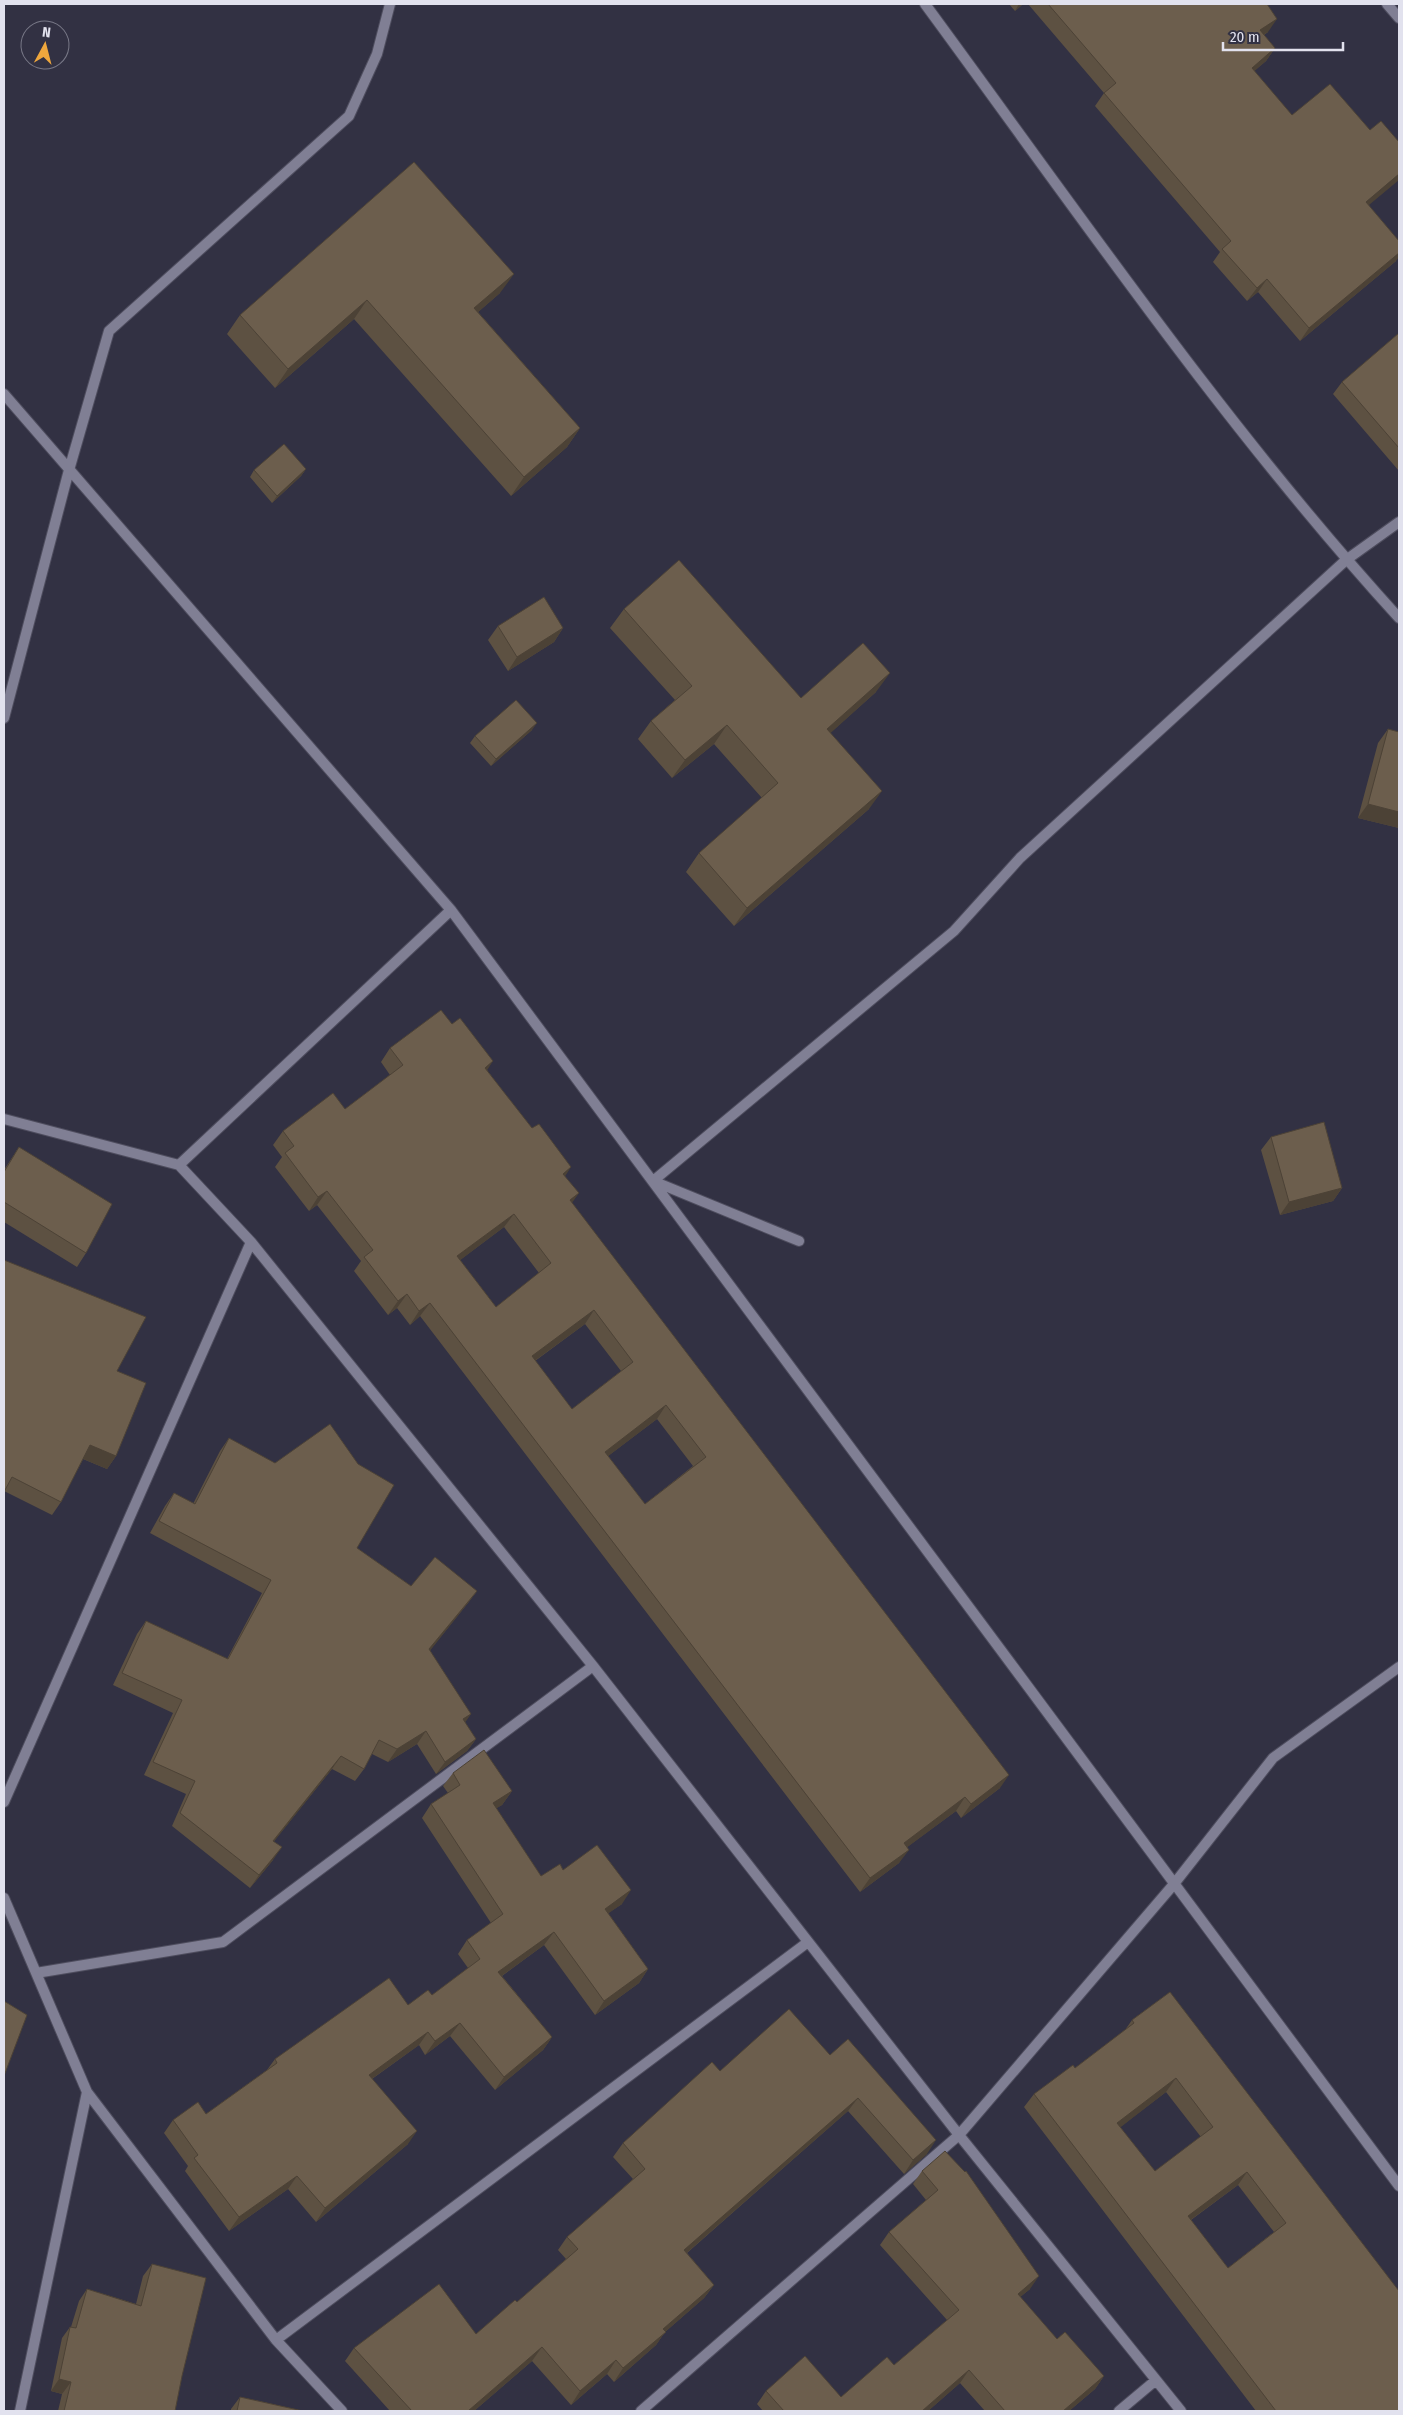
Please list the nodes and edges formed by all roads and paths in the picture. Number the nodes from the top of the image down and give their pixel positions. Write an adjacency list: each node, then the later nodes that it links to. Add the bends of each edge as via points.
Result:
1 (390, 4): 6 (street, via 377,54 349,116 109,331)
2 (925, 4): 8 (street, via 1220,405)
3 (1387, 4): 4 (street)
4 (1399, 18)
5 (4, 394): 6 (street)
6 (69, 470): 10 (street); 11 (street)
7 (1399, 522): 8 (street)
8 (1346, 560): 9 (street); 14 (street, via 1020,858 954,931 653,1181)
9 (1399, 618)
10 (4, 718)
11 (451, 910): 13 (street); 19 (street)
12 (4, 1120): 13 (street)
13 (179, 1164): 15 (street)
14 (798, 1241)
15 (251, 1242): 16 (street); 18 (street)
16 (593, 1666): 21 (street); 22 (street, via 223,1942)
17 (1399, 1667): 19 (street, via 1274,1758)
18 (4, 1802)
19 (1174, 1884): 24 (street); 25 (street)
20 (4, 1898): 22 (street)
21 (808, 1942): 24 (street); 26 (street)
22 (36, 1973): 23 (street)
23 (87, 2092): 26 (street); 28 (street)
24 (958, 2136): 27 (street); 30 (street)
25 (1399, 2186)
26 (276, 2340): 29 (street)
27 (1156, 2380): 31 (street); 32 (street)
28 (20, 2411)
29 (342, 2411)
30 (641, 2411)
31 (1119, 2411)
32 (1181, 2411)

